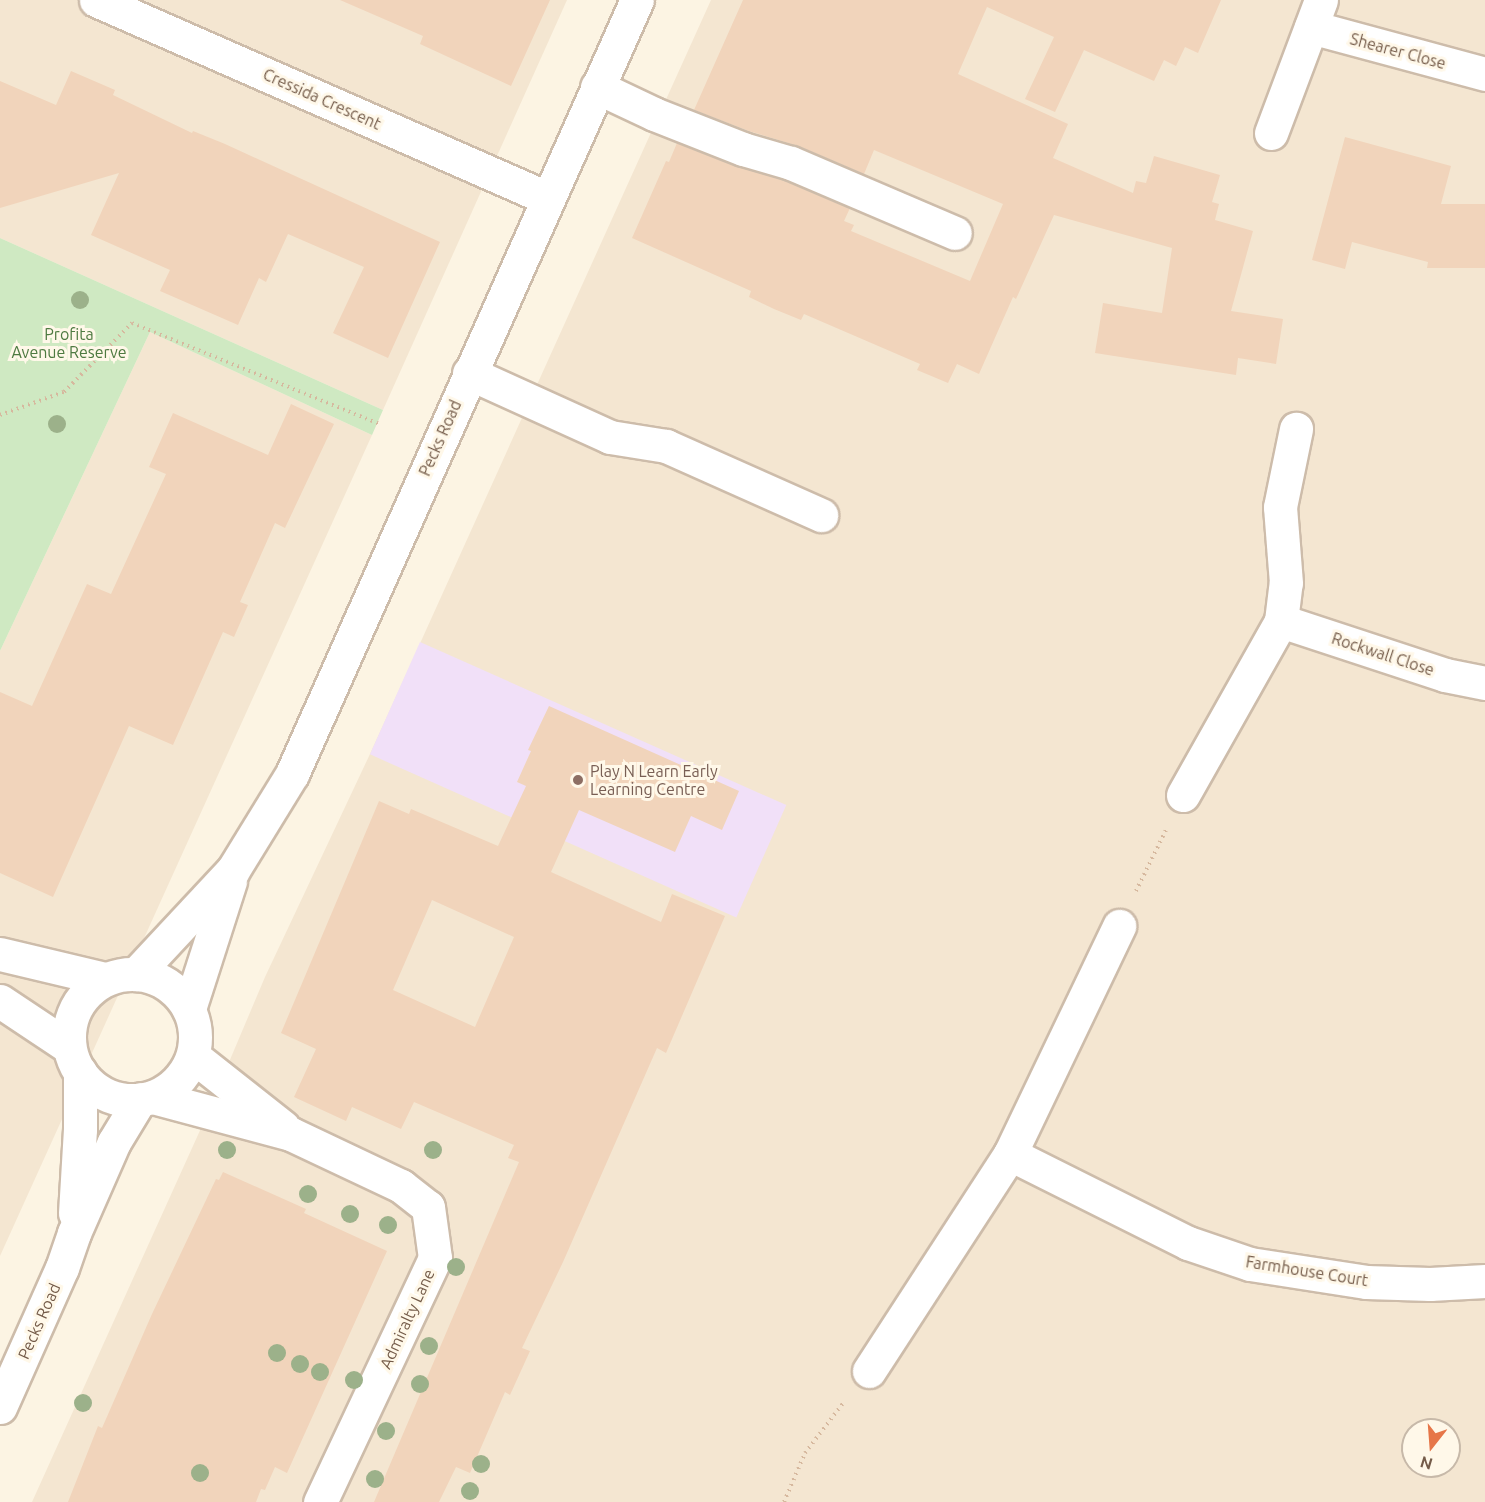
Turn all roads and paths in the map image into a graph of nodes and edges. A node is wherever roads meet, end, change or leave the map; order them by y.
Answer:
1 (96, 0) edge
2 (637, 0) edge
3 (1316, 14) edge
4 (1485, 74) edge
5 (597, 87) junction
6 (1271, 133) dead end
7 (548, 198) junction
8 (955, 233) dead end
9 (469, 373) junction
10 (0, 415) edge
11 (380, 424) dead end
12 (1296, 429) dead end
13 (821, 515) dead end
14 (1281, 621) junction
15 (1485, 683) edge
16 (1183, 795) joint
17 (233, 870) junction
18 (1119, 926) joint
19 (0, 954) edge
20 (121, 976) junction
21 (0, 1001) edge
22 (189, 1009) junction
23 (193, 1056) junction
24 (74, 1060) junction
25 (146, 1098) junction
26 (291, 1134) junction
27 (1010, 1154) junction
28 (74, 1233) junction
29 (1485, 1281) edge
30 (869, 1371) joint
31 (0, 1407) edge
32 (320, 1502) edge
33 (784, 1502) edge

1 - 7 street, Cressida Crescent
2 - 5 street, Pecks Road
3 - 4 street, Shearer Close
3 - 6 street, Shearer Close
5 - 7 street, Pecks Road
5 - 8 street
7 - 9 street, Pecks Road
9 - 13 street
9 - 17 street, Pecks Road
10 - 11 path
12 - 14 street
14 - 15 street, Rockwall Close
14 - 16 street
16 - 18 path
17 - 20 street, Pecks Road
17 - 22 street, Pecks Road
18 - 27 street
19 - 20 street
20 - 22 street
20 - 24 street
21 - 24 street
22 - 23 street
23 - 25 street
23 - 26 street, Admiralty Lane
24 - 25 street
24 - 28 street, Pecks Road
25 - 26 street, Admiralty Lane
25 - 28 street, Pecks Road
26 - 32 street, Admiralty Lane
27 - 29 street, Farmhouse Court
27 - 30 street
28 - 31 street, Pecks Road
30 - 33 path

